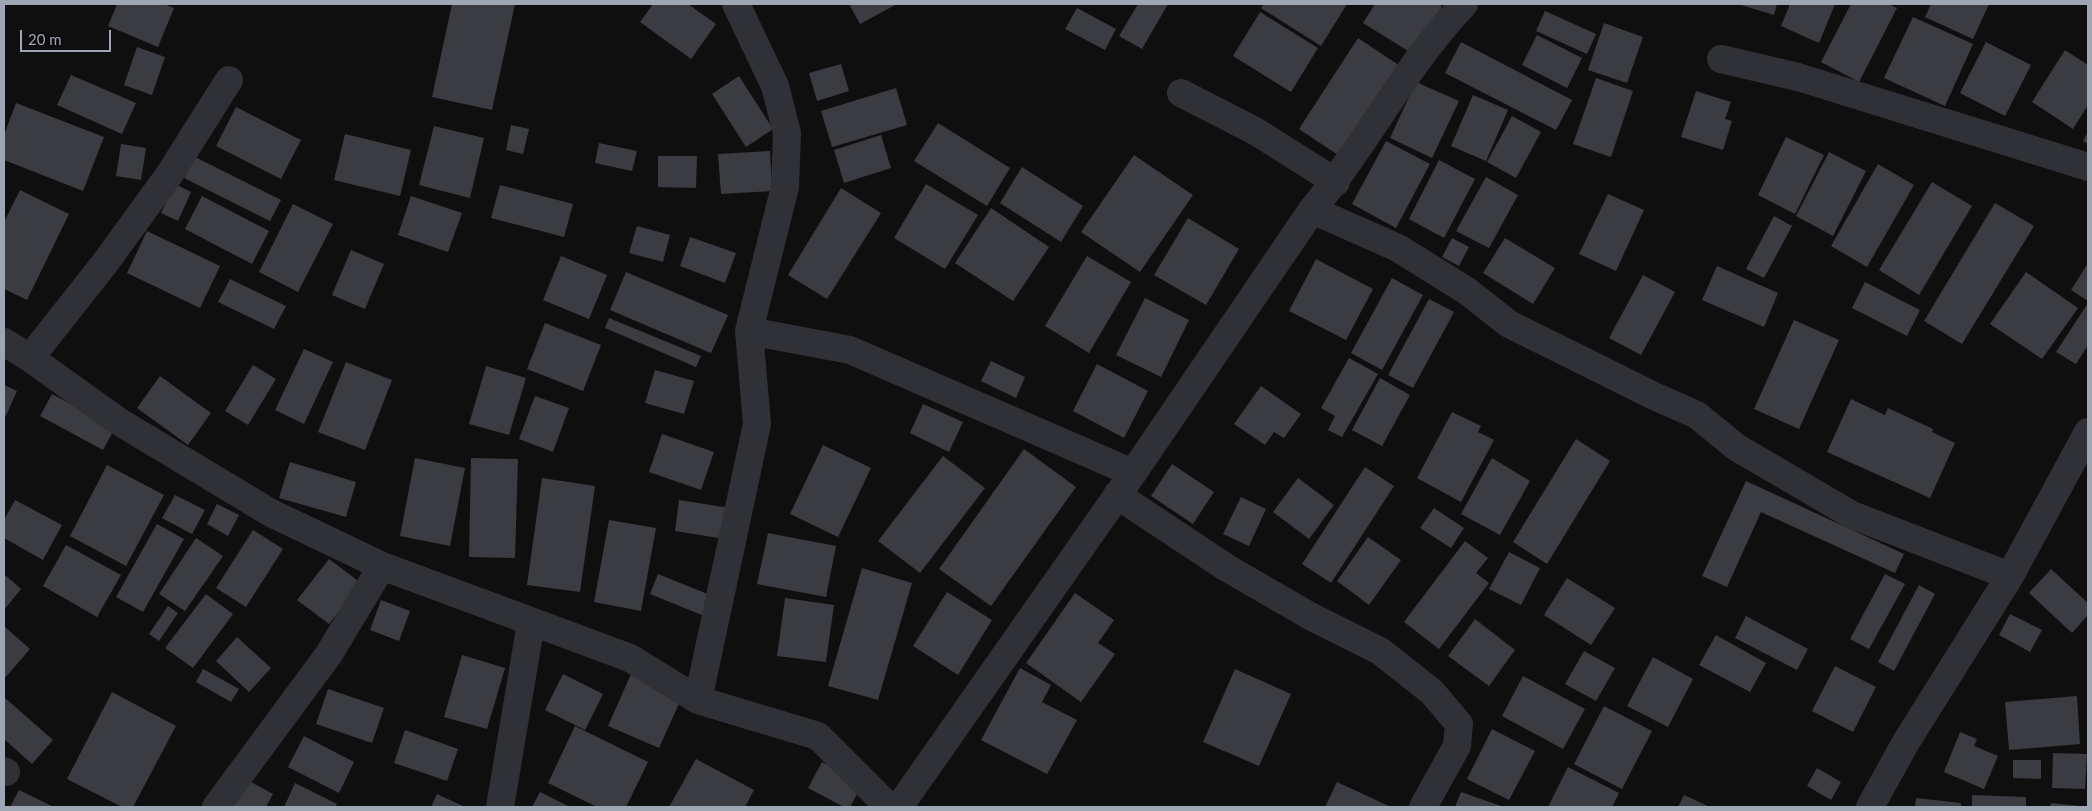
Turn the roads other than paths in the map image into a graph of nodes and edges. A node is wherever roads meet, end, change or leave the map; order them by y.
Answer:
1 (736, 4) edge
2 (1464, 4) edge
3 (1721, 59) dead end
4 (229, 80) dead end
5 (1181, 93) dead end
6 (2088, 167) edge
7 (1336, 182) junction
8 (1312, 210) junction
9 (749, 331) junction
10 (4, 342) edge
11 (30, 358) junction
12 (2088, 432) edge
13 (1133, 473) junction
14 (1117, 495) junction
15 (382, 566) junction
16 (2010, 576) junction
17 (531, 623) junction
18 (698, 700) junction
19 (216, 807) edge
20 (500, 807) edge
21 (889, 807) edge
22 (899, 807) edge
23 (1423, 807) edge
24 (1870, 807) edge

1 - 9 street
2 - 7 street
3 - 6 street
4 - 11 street
5 - 7 street
7 - 8 street
8 - 13 street
8 - 16 street
9 - 13 street
9 - 18 street
10 - 11 street
11 - 15 street
12 - 16 street
13 - 14 street
14 - 22 street
14 - 23 street
15 - 17 street
15 - 19 street
16 - 24 street
17 - 18 street
17 - 20 street
18 - 21 street

